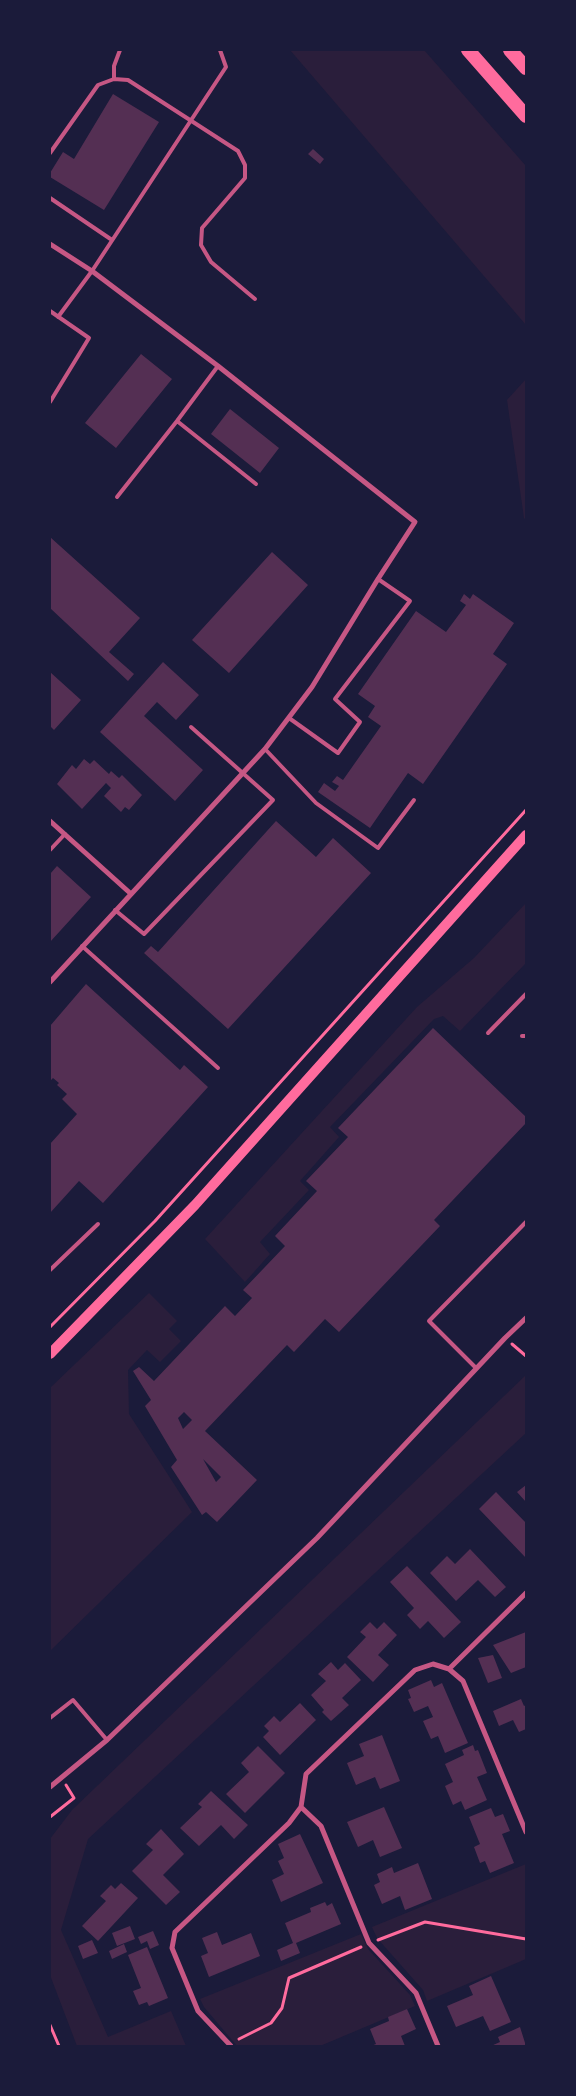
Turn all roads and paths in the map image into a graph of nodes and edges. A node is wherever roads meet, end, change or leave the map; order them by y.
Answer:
1 (120, 50) edge
2 (220, 50) edge
3 (468, 50) edge
4 (510, 50) edge
5 (526, 68) edge
6 (114, 79) junction
7 (526, 116) edge
8 (190, 121) junction
9 (50, 153) edge
10 (50, 198) edge
11 (112, 240) junction
12 (50, 244) edge
13 (92, 271) junction
14 (255, 299) dead end
15 (50, 311) edge
16 (58, 317) junction
17 (218, 366) junction
18 (50, 402) edge
19 (177, 421) junction
20 (256, 484) dead end
21 (117, 497) dead end
22 (378, 579) junction
23 (289, 718) junction
24 (191, 727) dead end
25 (265, 749) junction
26 (244, 772) junction
27 (414, 800) dead end
28 (526, 810) edge
29 (50, 820) edge
30 (65, 834) junction
31 (526, 835) edge
32 (50, 850) edge
33 (130, 893) junction
34 (115, 910) junction
35 (82, 946) junction
36 (50, 982) edge
37 (526, 994) edge
38 (488, 1034) dead end
39 (218, 1068) dead end
40 (526, 1222) edge
41 (98, 1224) dead end
42 (50, 1270) edge
43 (526, 1318) edge
44 (50, 1327) edge
45 (505, 1338) junction
46 (50, 1354) edge
47 (526, 1356) edge
48 (476, 1368) junction
49 (526, 1593) edge
50 (449, 1669) junction
51 (50, 1718) edge
52 (107, 1740) junction
53 (62, 1778) junction
54 (50, 1787) edge
55 (301, 1807) junction
56 (50, 1817) edge
57 (526, 1832) edge
58 (526, 1939) edge
59 (369, 1943) junction
60 (50, 2025) edge
61 (230, 2045) edge
62 (59, 2046) edge
63 (438, 2046) edge

1 - 6 lane
2 - 8 lane
3 - 7 highway
4 - 5 highway
6 - 8 lane
6 - 9 lane
8 - 11 lane
8 - 14 lane
10 - 11 lane
11 - 13 lane
12 - 13 street
13 - 16 lane
13 - 17 street
15 - 16 lane
16 - 18 lane
17 - 19 lane
17 - 22 street
19 - 20 lane
19 - 21 lane
22 - 23 street
22 - 23 lane
23 - 25 street
24 - 26 lane
25 - 26 street
25 - 27 lane
26 - 33 street
26 - 34 lane
28 - 44 path
29 - 30 street
30 - 32 lane
30 - 33 street
31 - 46 main road
33 - 34 street
34 - 35 street
35 - 36 street
35 - 39 lane
37 - 38 lane
40 - 48 lane
41 - 42 lane
43 - 45 street
45 - 47 path
45 - 48 street
48 - 52 street
49 - 50 street
50 - 55 street
50 - 57 street
51 - 52 lane
52 - 53 street
53 - 54 street
53 - 56 path
55 - 59 street
55 - 61 street
58 - 59 path
59 - 61 path
59 - 63 street
60 - 62 path

